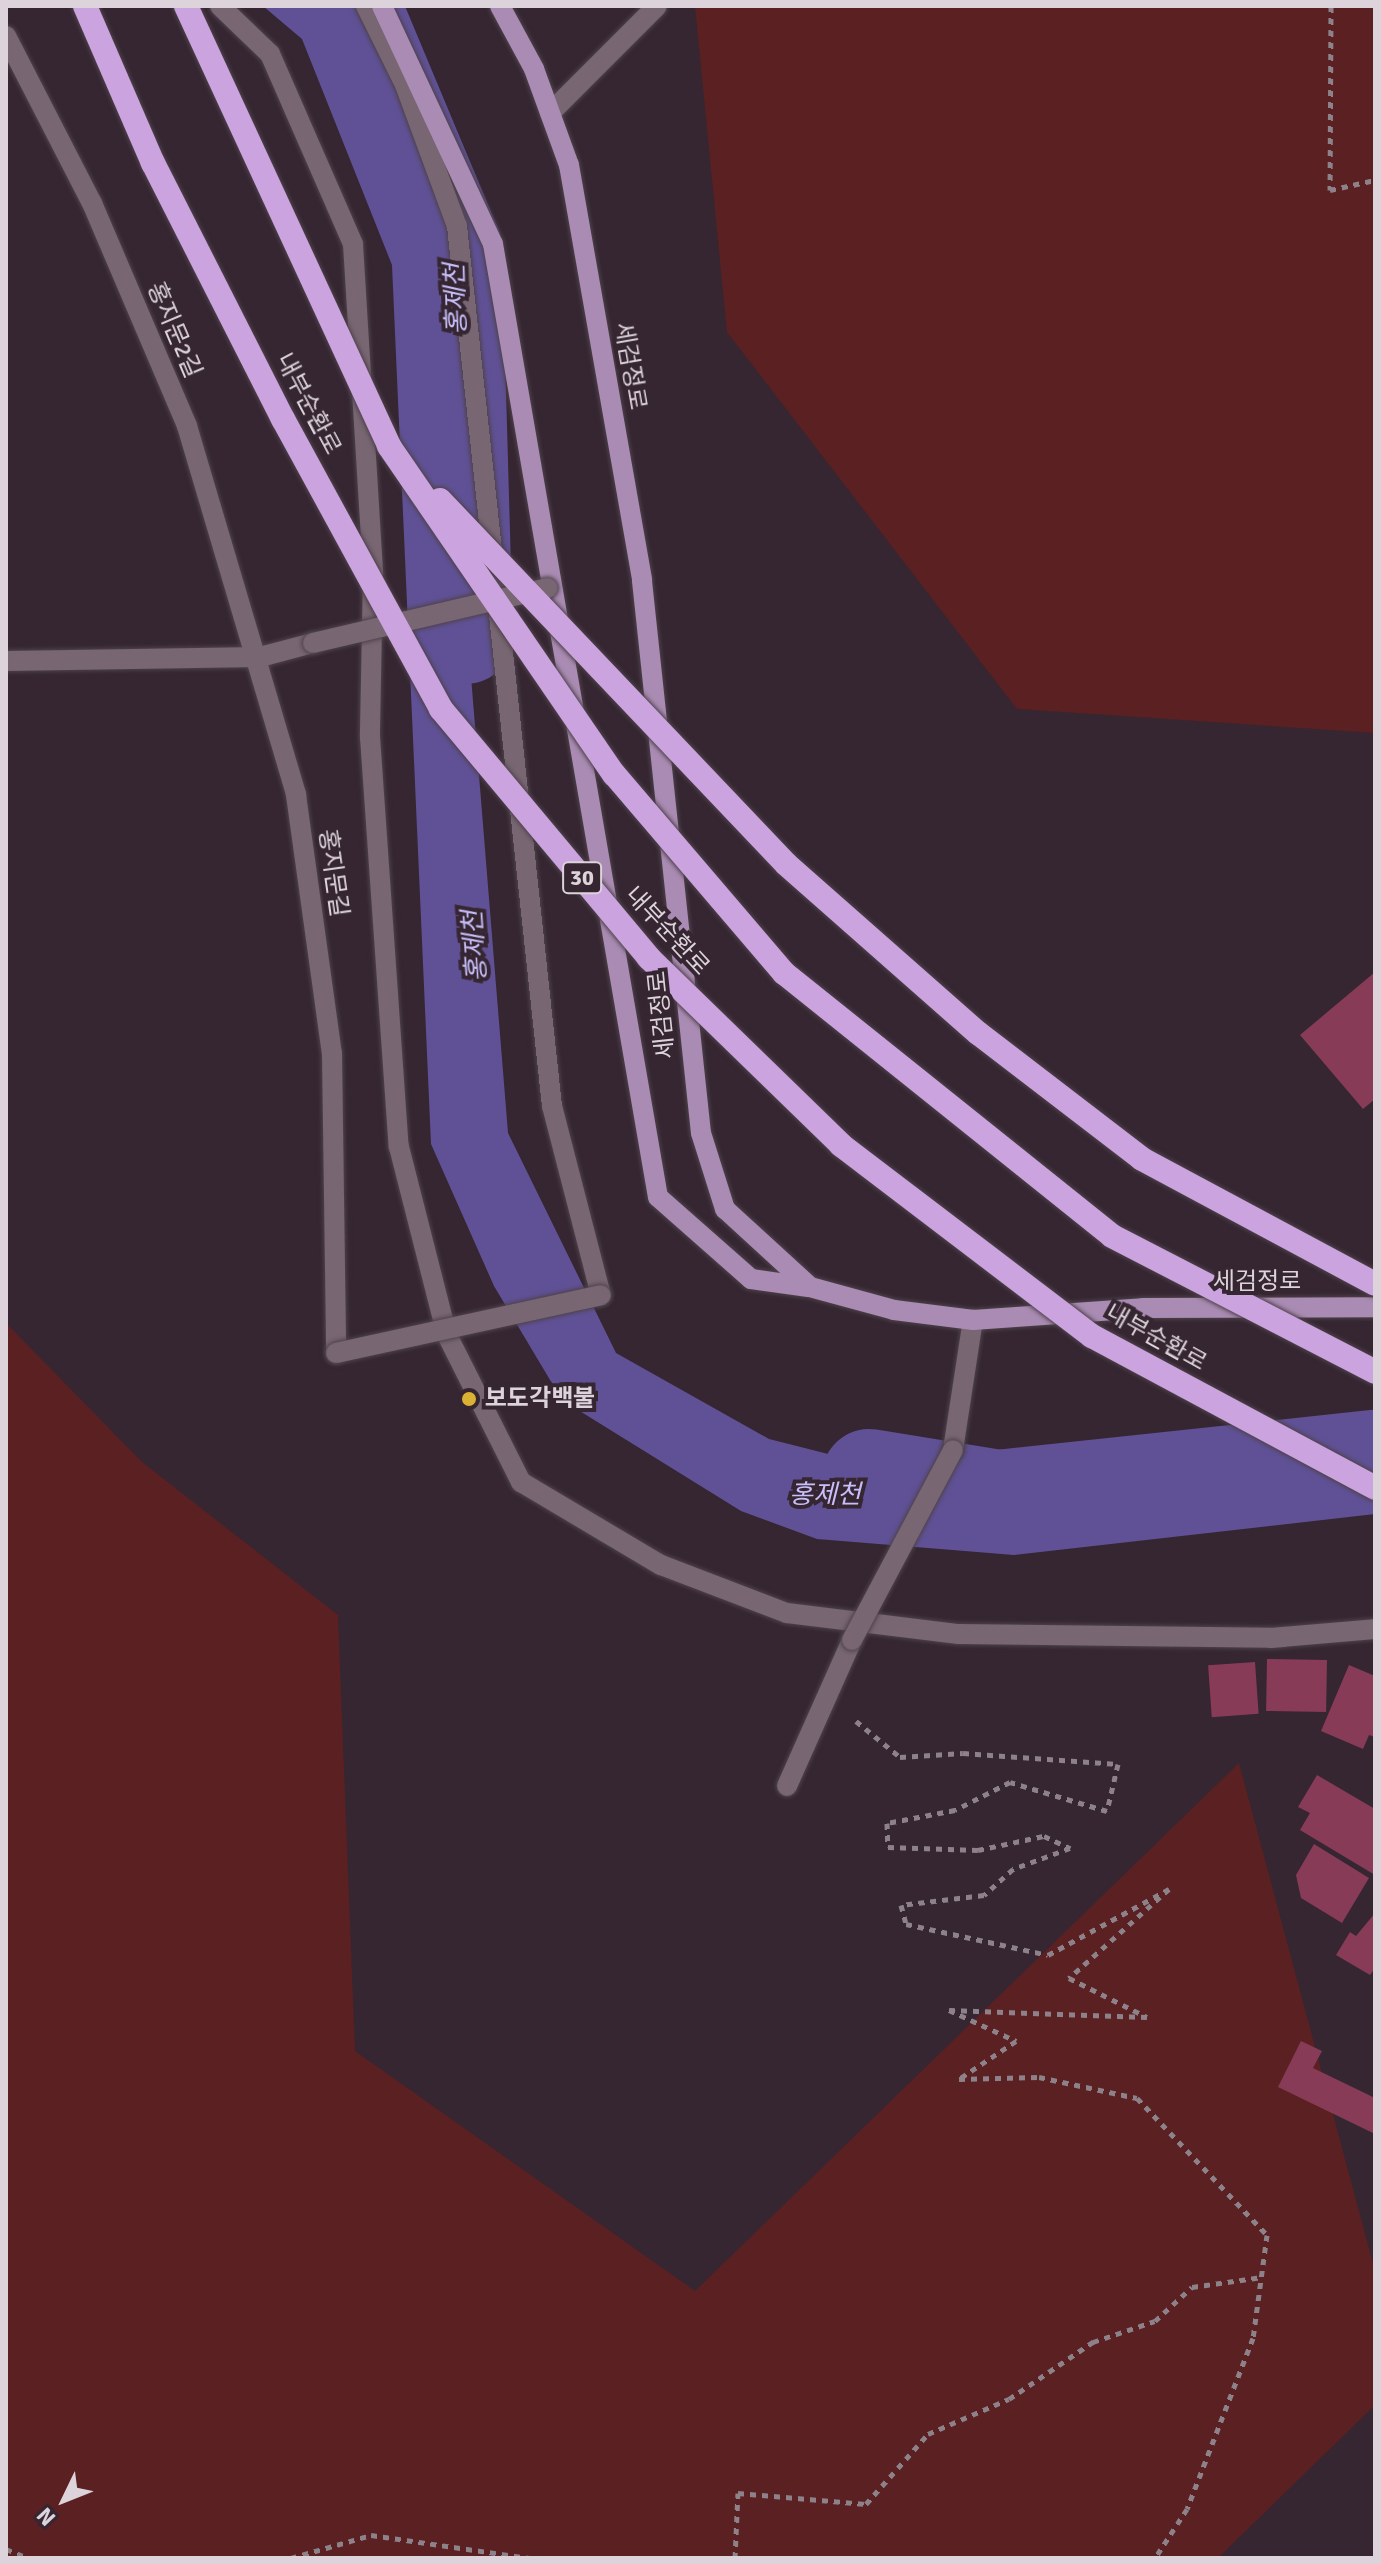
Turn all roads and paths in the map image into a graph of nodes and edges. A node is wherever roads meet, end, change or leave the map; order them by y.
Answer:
1 (85, 6) edge
2 (186, 6) edge
3 (220, 6) edge
4 (366, 6) edge
5 (382, 6) edge
6 (500, 6) edge
7 (657, 6) edge
8 (1331, 6) edge
9 (6, 36) edge
10 (550, 113) junction
11 (1375, 180) edge
12 (389, 446) junction
13 (551, 587) junction
14 (260, 657) junction
15 (6, 661) edge
16 (1375, 1284) edge
17 (810, 1287) junction
18 (1375, 1307) edge
19 (973, 1320) junction
20 (1375, 1372) edge
21 (1375, 1488) edge
22 (1375, 1629) edge
23 (853, 1719) dead end
24 (787, 1786) dead end
25 (1262, 2277) junction
26 (6, 2549) edge
27 (28, 2558) edge
28 (291, 2558) edge
29 (529, 2558) edge
30 (735, 2558) edge
31 (1155, 2558) edge

1 - 21 highway, 내부순환로 / 30, bridge
2 - 12 highway, bridge
3 - 22 street
4 - 14 street, 홍지문길, bridge
5 - 13 main road
6 - 10 main road, 세검정로
7 - 10 street
8 - 11 path
9 - 14 street, 홍지문2길
10 - 17 main road, 세검정로
12 - 16 highway, bridge
12 - 20 highway, bridge
13 - 14 street, bridge
13 - 17 main road
14 - 15 street
17 - 19 main road, 세검정로
18 - 19 main road, 세검정로
19 - 24 street, bridge
23 - 25 path
25 - 30 path
25 - 31 path
26 - 27 path
28 - 29 path

